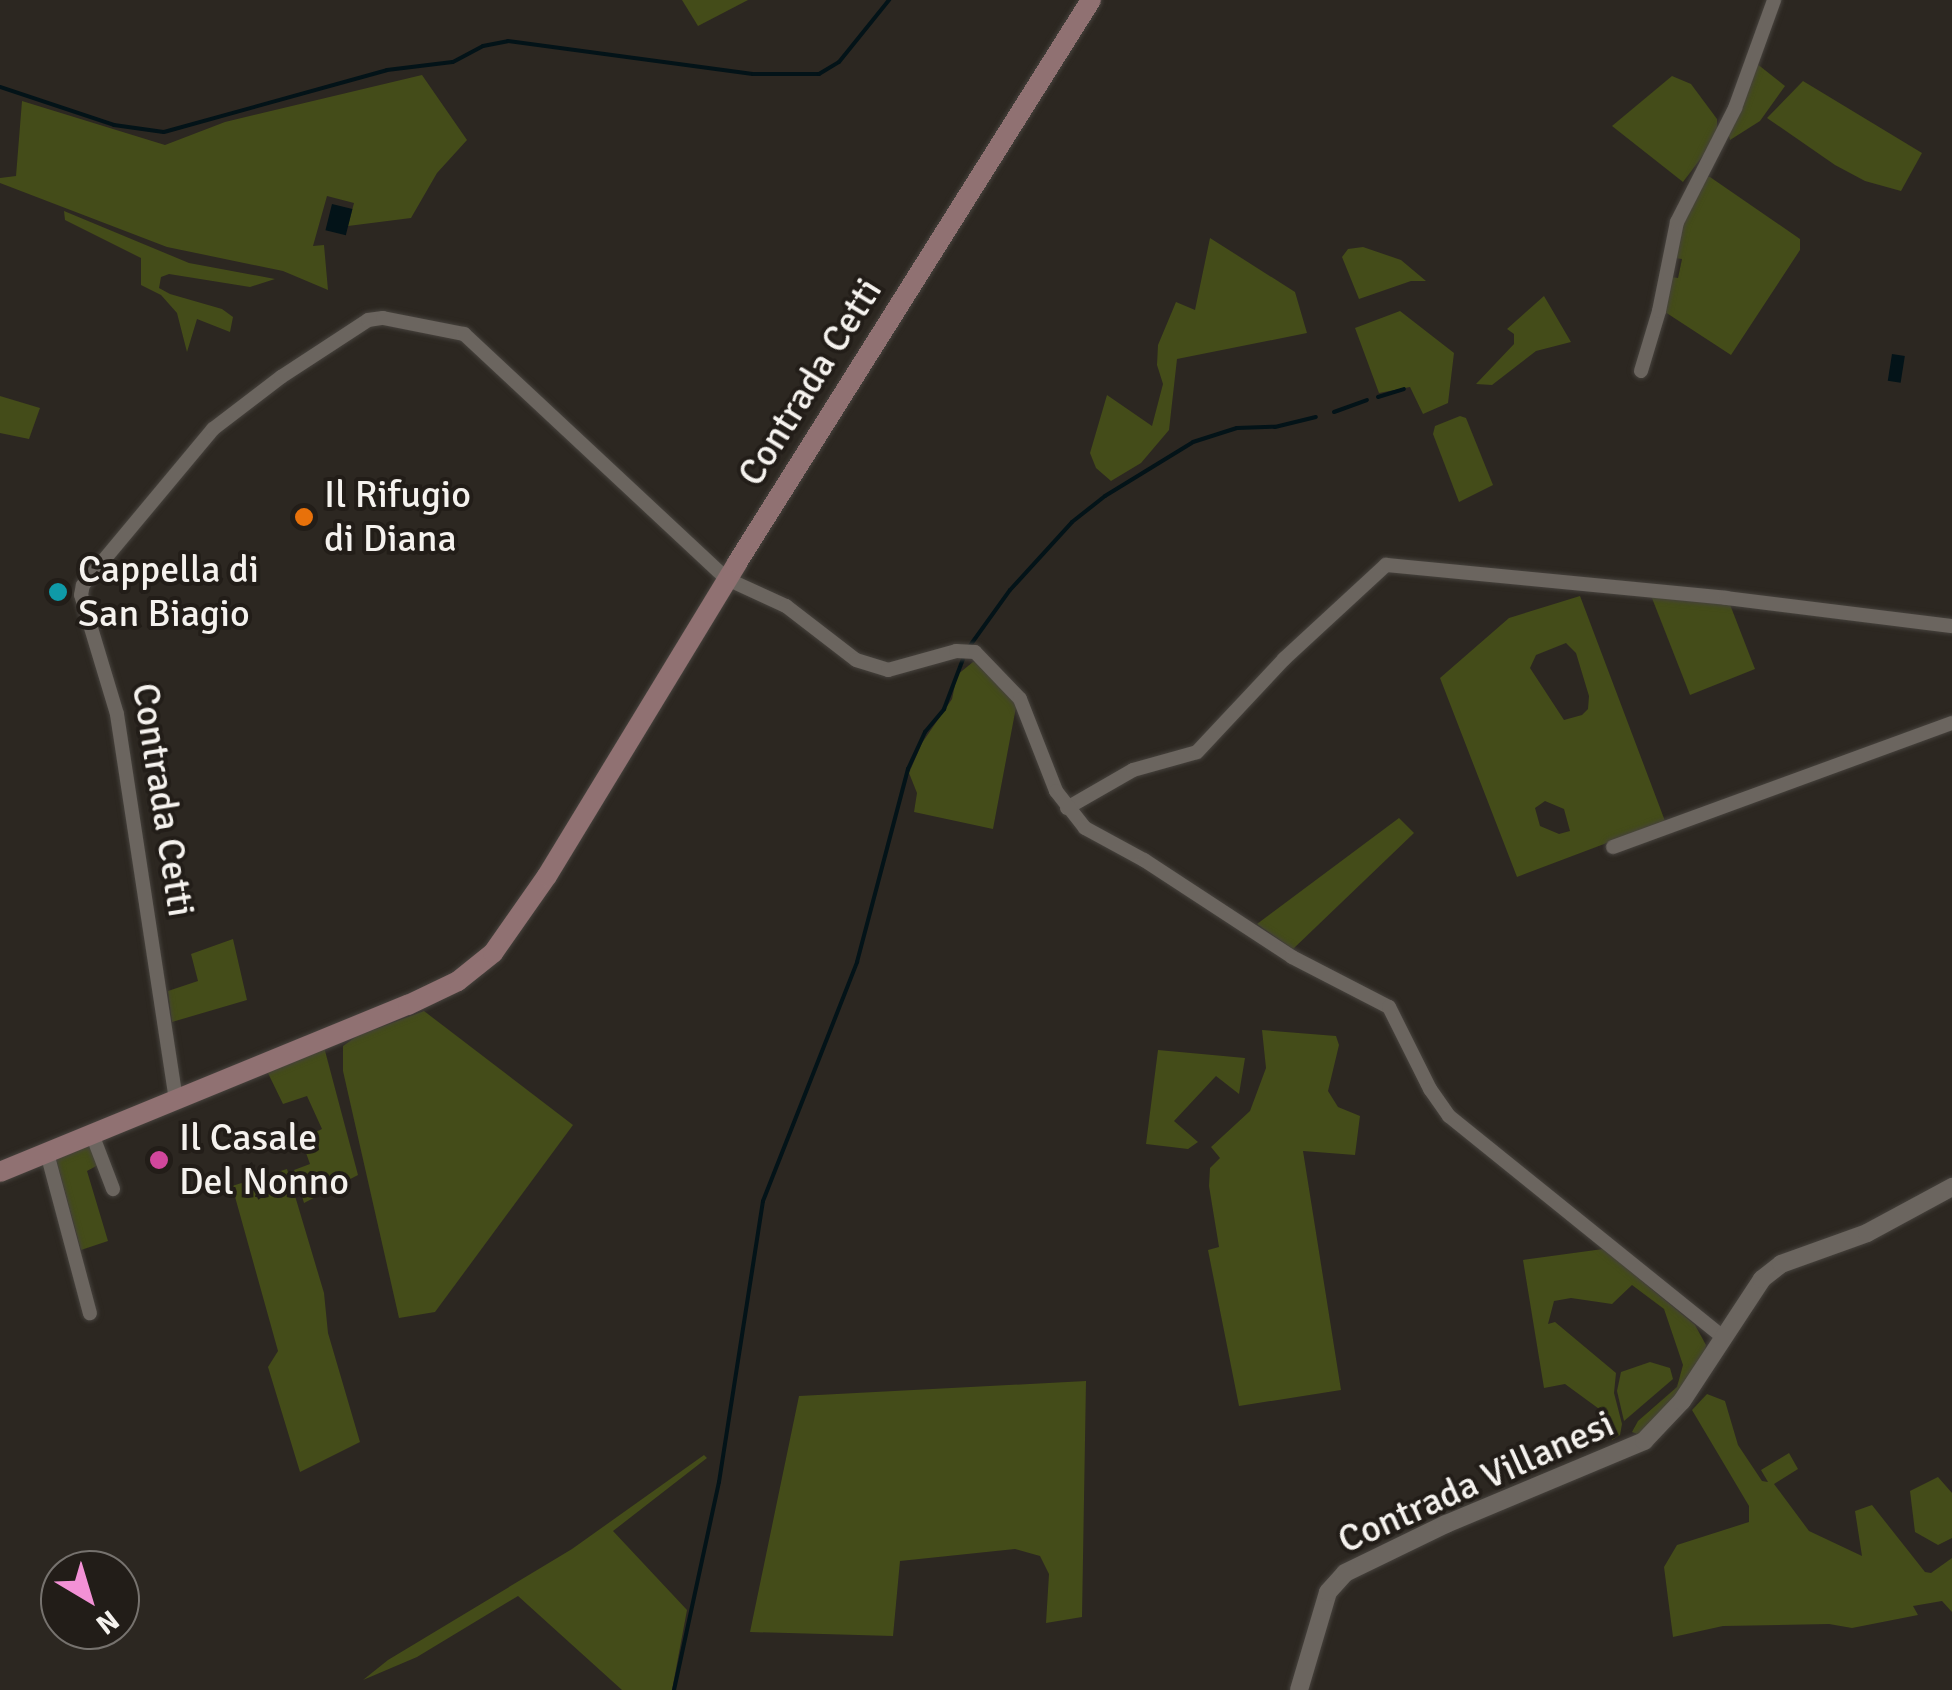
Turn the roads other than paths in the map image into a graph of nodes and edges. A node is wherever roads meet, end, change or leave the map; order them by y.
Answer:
1 (1091, 0) edge
2 (1774, 0) edge
3 (1641, 371) dead end
4 (728, 579) junction
5 (1952, 626) edge
6 (1952, 722) edge
7 (1067, 808) junction
8 (1612, 846) dead end
9 (176, 1100) junction
10 (92, 1134) junction
11 (47, 1153) junction
12 (0, 1172) edge
13 (1952, 1187) edge
14 (113, 1189) dead end
15 (90, 1313) dead end
16 (1722, 1336) junction
17 (1299, 1690) edge

1 - 4 main road, Contrada Cetti
2 - 3 street
4 - 7 street
4 - 9 main road, Contrada Cetti
4 - 9 street, Contrada Cetti
5 - 7 street
6 - 8 street
7 - 16 street
9 - 10 main road, Contrada Cetti
10 - 11 main road, Contrada Cetti
10 - 14 street
11 - 12 main road, Contrada Cetti
11 - 15 street
13 - 16 street, Contrada Villanesi
16 - 17 street, Contrada Villanesi

